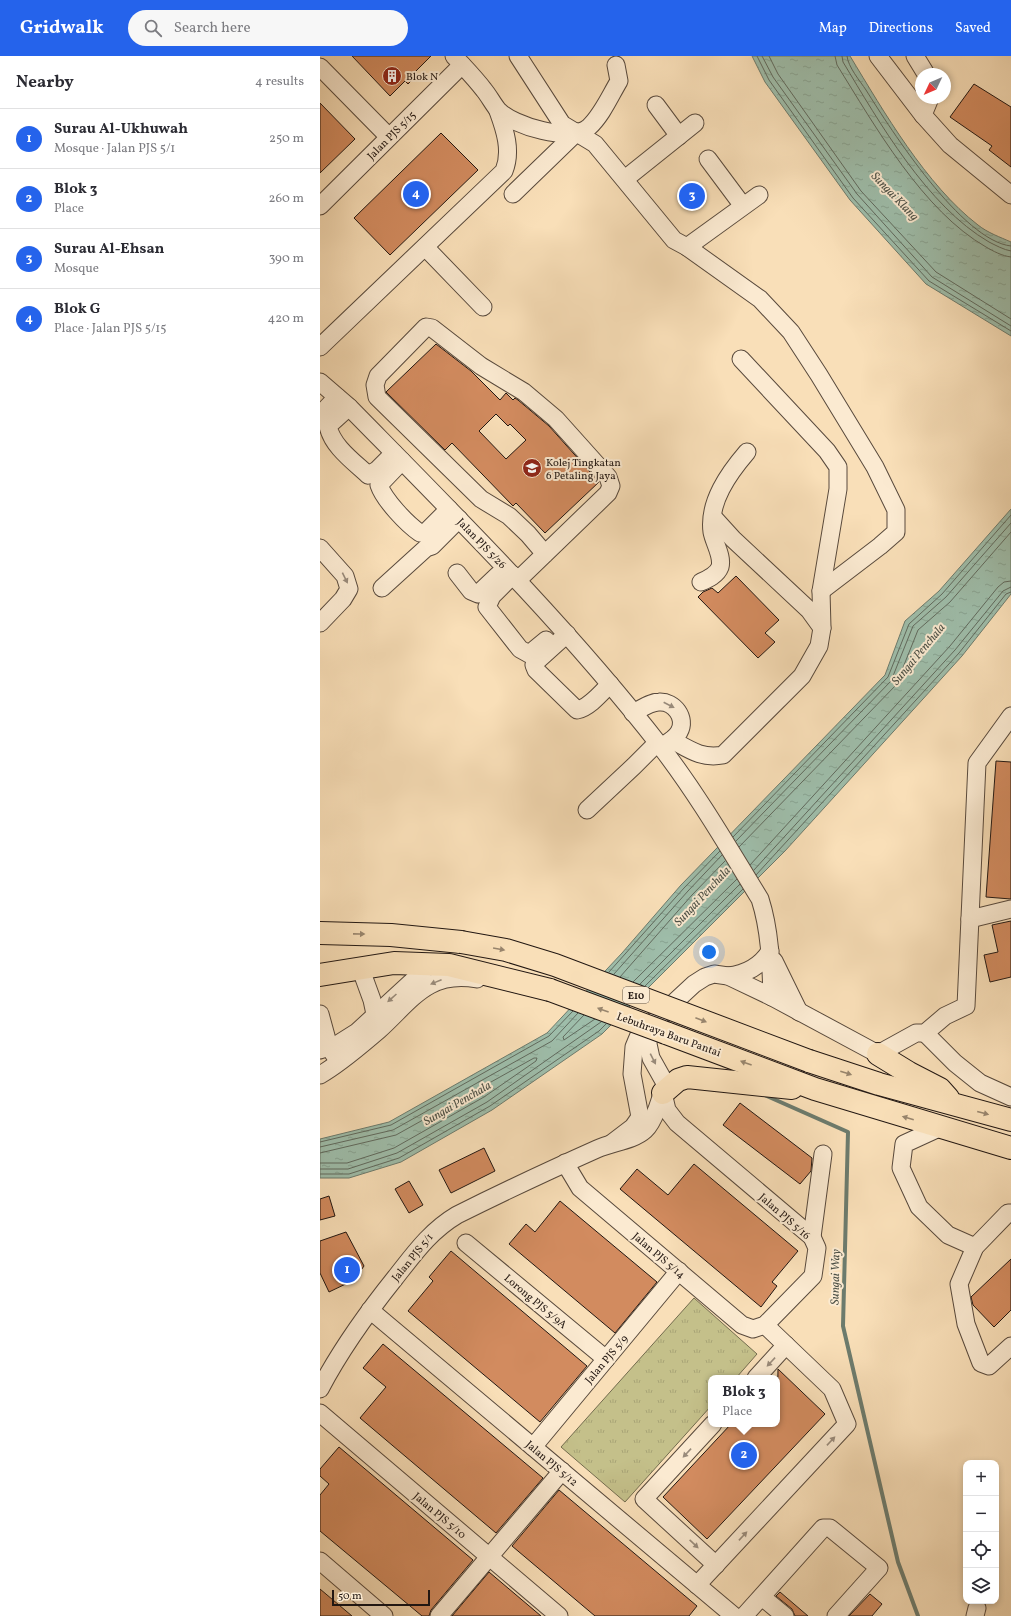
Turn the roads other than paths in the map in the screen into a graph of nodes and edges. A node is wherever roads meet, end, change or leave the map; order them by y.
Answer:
1 (518, 56) edge
2 (878, 56) edge
3 (915, 56) edge
4 (458, 60) edge
5 (616, 65) dead end
6 (320, 67) edge
7 (922, 68) edge
8 (928, 104) edge
9 (656, 105) dead end
10 (498, 111) junction
11 (923, 115) junction
12 (695, 123) dead end
13 (577, 132) junction
14 (679, 136) junction
15 (389, 137) junction
16 (708, 159) dead end
17 (625, 179) junction
18 (513, 194) dead end
19 (759, 195) dead end
20 (1011, 195) edge
21 (320, 206) edge
22 (744, 206) junction
23 (425, 247) junction
24 (687, 247) junction
25 (484, 306) dead end
26 (320, 347) edge
27 (741, 359) dead end
28 (320, 382) edge
29 (343, 402) junction
30 (320, 415) edge
31 (746, 452) dead end
32 (398, 457) junction
33 (454, 514) junction
34 (713, 517) junction
35 (320, 548) edge
36 (546, 554) junction
37 (457, 573) dead end
38 (512, 574) junction
39 (701, 582) dead end
40 (382, 588) dead end
41 (821, 591) junction
42 (320, 622) edge
43 (822, 628) junction
44 (564, 630) junction
45 (610, 684) junction
46 (633, 713) junction
47 (1011, 716) edge
48 (663, 743) junction
49 (587, 810) dead end
50 (1011, 909) edge
51 (970, 919) junction
52 (320, 933) edge
53 (770, 952) junction
54 (431, 964) junction
55 (360, 967) junction
56 (320, 975) edge
57 (728, 976) junction
58 (546, 989) junction
59 (772, 997) junction
60 (798, 1012) junction
61 (320, 1014) edge
62 (375, 1014) junction
63 (650, 1024) junction
64 (925, 1033) junction
65 (324, 1049) edge
66 (878, 1054) junction
67 (340, 1062) junction
68 (320, 1075) edge
69 (775, 1081) junction
70 (633, 1083) junction
71 (663, 1093) junction
72 (1011, 1096) edge
73 (956, 1106) junction
74 (1011, 1120) edge
75 (677, 1123) junction
76 (941, 1127) junction
77 (646, 1129) junction
78 (612, 1143) junction
79 (1011, 1148) edge
80 (823, 1154) dead end
81 (565, 1163) junction
82 (1011, 1213) edge
83 (812, 1237) junction
84 (466, 1243) dead end
85 (975, 1248) junction
86 (679, 1271) junction
87 (370, 1310) junction
88 (765, 1324) junction
89 (786, 1345) junction
90 (1011, 1346) edge
91 (606, 1359) junction
92 (759, 1375) edge
93 (320, 1389) edge
94 (320, 1413) edge
95 (710, 1427) edge
96 (533, 1447) junction
97 (562, 1471) junction
98 (489, 1557) junction
99 (320, 1561) edge
100 (716, 1565) junction
101 (698, 1585) junction
102 (762, 1597) junction
103 (384, 1616) edge
104 (438, 1616) edge
105 (559, 1616) edge
106 (734, 1616) edge
107 (744, 1616) edge
108 (785, 1616) edge
109 (836, 1616) edge

1 - 13 street
2 - 11 street
3 - 7 street
4 - 10 street
4 - 15 street, Jalan PJS 5/15
5 - 13 street
6 - 15 street
8 - 11 street
9 - 14 street
10 - 13 street
10 - 23 street
11 - 20 street
12 - 14 street
13 - 17 street
13 - 18 street
14 - 17 street
15 - 21 street, Jalan PJS 5/15
16 - 22 street
17 - 24 street
19 - 22 street
22 - 24 street
23 - 25 street
23 - 26 street
24 - 41 street
27 - 41 street
28 - 29 street, Jalan PJS 5/26
29 - 30 street
29 - 32 street, Jalan PJS 5/26
29 - 32 street
31 - 34 street
32 - 33 street, Jalan PJS 5/26
32 - 33 street
33 - 38 street, Jalan PJS 5/26
33 - 40 street
34 - 39 street
34 - 43 street
35 -> 42 street
36 - 36 street
36 - 38 street
37 - 38 street
38 - 44 street, Jalan PJS 5/26
38 - 44 street
41 - 43 street
43 - 48 street
44 - 45 street, Jalan PJS 5/26
44 - 45 street
45 - 46 street, Jalan PJS 5/26
46 - 48 street, Jalan PJS 5/26
46 -> 48 street
47 - 51 street
48 - 49 street
48 - 53 street, Jalan PJS 5/26
50 - 51 street
51 - 64 street
52 -> 73 highway, E10, bridge
53 - 57 street
53 - 59 street
53 - 60 street
54 - 55 highway, Lebuhraya Baru Pantai / E10
54 - 58 highway, Lebuhraya Baru Pantai / E10
54 -> 62 street
55 - 56 highway, Lebuhraya Baru Pantai / E10
55 - 62 street
57 - 59 street
57 - 63 street, Jalan PJS 5/1
58 -> 67 street
69 -> 58 highway, Lebuhraya Baru Pantai / E10, bridge
59 - 60 street
60 - 66 street
61 - 65 street
62 - 65 street
63 - 70 street, Jalan PJS 5/1
63 -> 71 street
64 - 66 street
64 - 72 street
65 - 67 street
66 - 73 highway
67 - 68 street
69 - 71 highway
76 -> 69 highway
70 - 71 street
70 - 78 street, Jalan PJS 5/1
71 - 75 street, Jalan PJS 5/16
71 - 77 street
73 -> 74 highway, E10
75 - 77 street
75 - 83 street, Jalan PJS 5/16
76 - 79 highway
76 - 85 street
77 - 78 street, Jalan PJS 5/1
78 - 81 street, Jalan PJS 5/1
80 - 83 street
81 - 86 street, Jalan PJS 5/14
81 - 87 street, Jalan PJS 5/1
82 - 85 street
83 - 88 street, Jalan PJS 5/16
84 - 91 street, Lorong PJS 5/9A
85 - 90 street
86 - 88 street, Jalan PJS 5/14
86 - 91 street, Jalan PJS 5/9
87 - 93 street, Jalan PJS 5/1
87 - 96 street, Jalan PJS 5/12
88 - 89 street
89 -> 92 street
100 -> 89 street
91 - 96 street, Jalan PJS 5/9
94 - 98 street, Jalan PJS 5/10
95 -> 100 street
96 - 97 street, Jalan PJS 5/12
97 - 98 street
97 - 101 street, Jalan PJS 5/12
98 - 104 street
98 - 105 street, Jalan PJS 5/10
99 - 103 street
100 - 101 street
101 - 106 street, Jalan PJS 5/12
102 - 107 street
102 - 108 street
102 - 109 street

